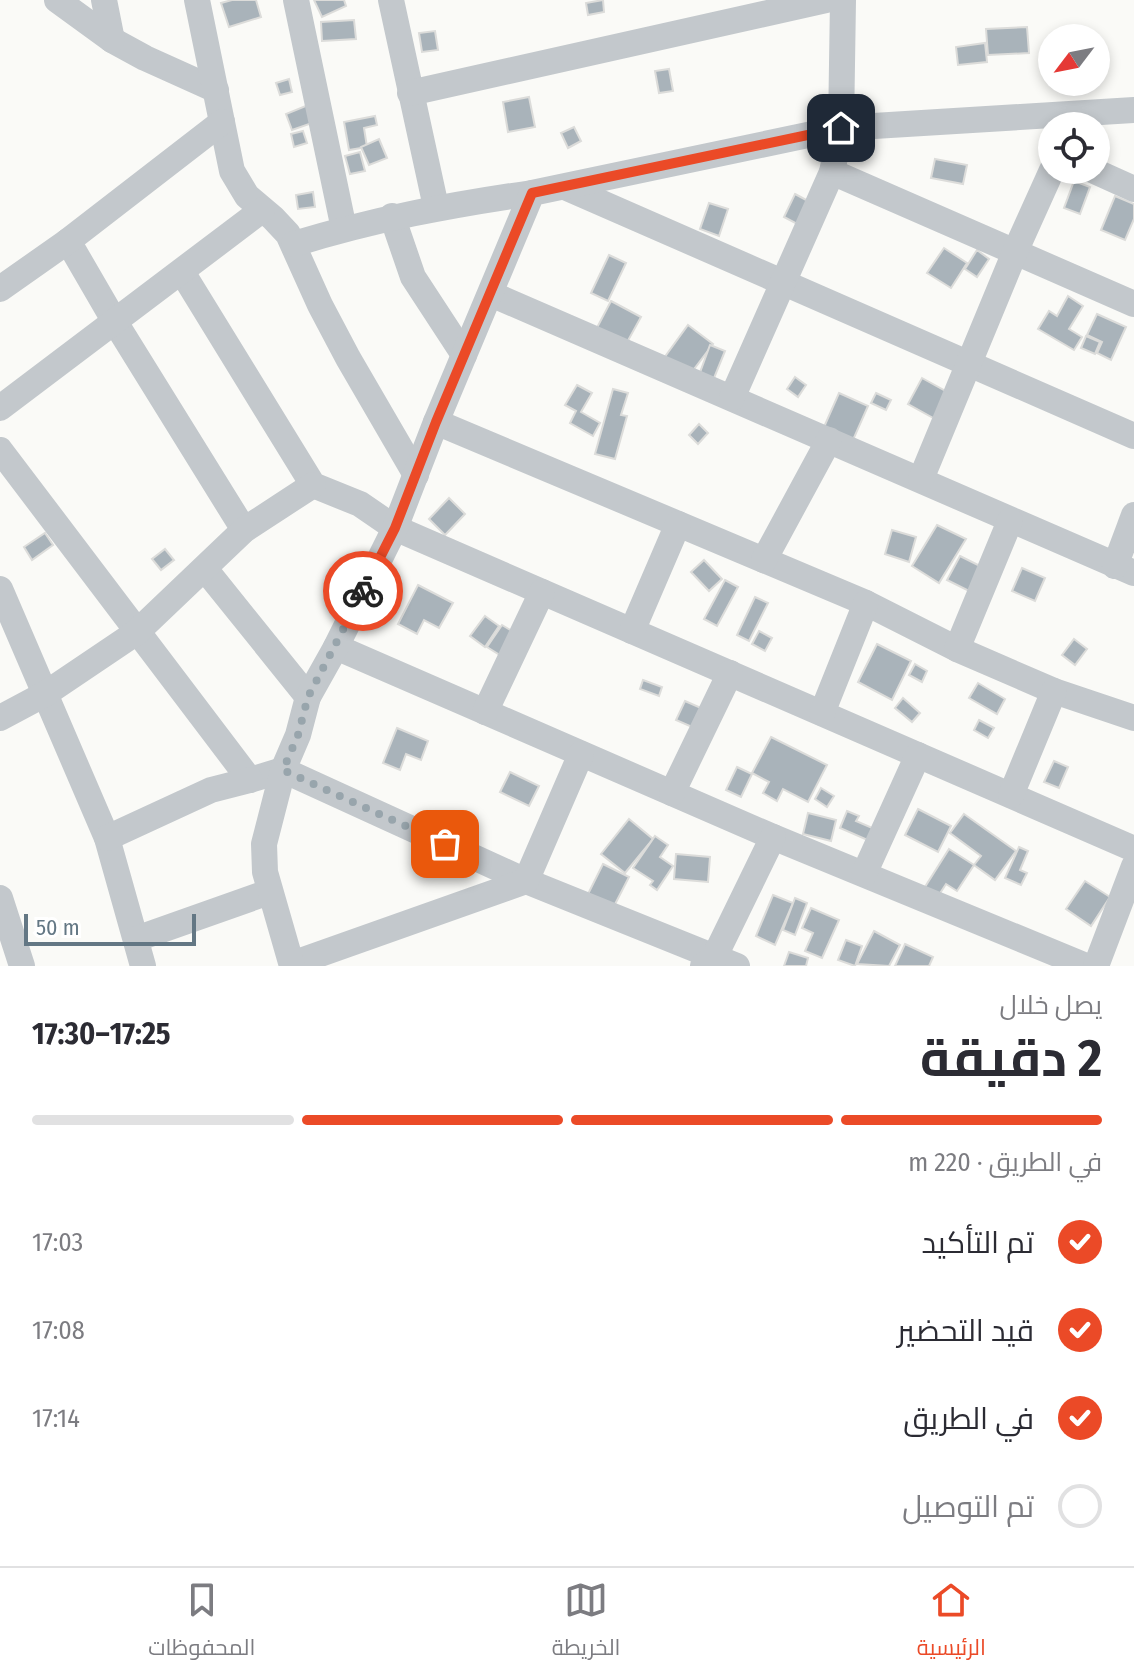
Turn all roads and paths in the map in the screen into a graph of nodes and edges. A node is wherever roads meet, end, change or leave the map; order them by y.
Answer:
1 (57, 0) edge
2 (104, 0) edge
3 (197, 0) edge
4 (296, 0) edge
5 (391, 0) edge
6 (826, 0) edge
7 (843, 0) edge
8 (112, 40) junction
9 (216, 90) junction
10 (410, 93) junction
11 (1134, 110) edge
12 (1110, 114) edge
13 (1038, 121) edge
14 (222, 122) junction
15 (841, 128) junction
16 (832, 172) junction
17 (1110, 178) edge
18 (1046, 184) edge
19 (565, 187) junction
20 (1134, 189) edge
21 (532, 193) junction
22 (436, 207) junction
23 (262, 210) junction
24 (392, 216) junction
25 (344, 229) junction
26 (68, 241) junction
27 (294, 244) junction
28 (1015, 252) junction
29 (182, 272) junction
30 (785, 283) junction
31 (0, 289) edge
32 (491, 294) junction
33 (1134, 304) edge
34 (115, 322) junction
35 (464, 355) junction
36 (969, 364) junction
37 (732, 398) junction
38 (0, 408) edge
39 (436, 422) junction
40 (1134, 436) edge
41 (829, 440) junction
42 (0, 450) edge
43 (416, 475) junction
44 (921, 479) junction
45 (313, 485) junction
46 (1134, 515) edge
47 (1010, 521) junction
48 (678, 524) junction
49 (395, 528) junction
50 (244, 530) junction
51 (764, 560) junction
52 (205, 569) junction
53 (1125, 570) edge
54 (0, 589) edge
55 (542, 592) junction
56 (866, 603) junction
57 (632, 631) junction
58 (137, 632) junction
59 (336, 647) junction
60 (957, 649) junction
61 (730, 673) junction
62 (1054, 691) junction
63 (45, 694) junction
64 (308, 697) junction
65 (485, 712) junction
66 (822, 713) junction
67 (0, 718) edge
68 (1134, 718) edge
69 (581, 754) junction
70 (918, 755) junction
71 (283, 770) junction
72 (250, 780) junction
73 (672, 793) junction
74 (1011, 795) junction
75 (773, 837) junction
76 (107, 838) junction
77 (1134, 849) edge
78 (1134, 866) edge
79 (864, 874) junction
80 (526, 881) junction
81 (269, 892) junction
82 (0, 898) edge
83 (136, 939) junction
84 (718, 963) edge
85 (292, 965) edge
86 (22, 966) edge
87 (143, 966) edge
88 (1086, 966) edge
89 (1096, 966) edge

1 - 8 street
2 - 8 street
3 - 9 street
4 - 25 street
5 - 10 street
6 - 10 street
7 - 15 street
8 - 9 street
9 - 14 street
10 - 22 street
11 - 12 street
13 - 15 street
14 - 23 street
14 - 26 street
15 - 16 street
15 - 19 street
16 - 28 street
16 - 30 street
17 - 20 street
18 - 28 street
19 - 21 street
19 - 30 street
21 - 22 street
21 - 32 street
22 - 24 street
23 - 27 street
23 - 29 street
24 - 25 street
24 - 35 street
25 - 27 street
26 - 31 street
26 - 34 street
27 - 43 street
28 - 33 street
28 - 36 street
29 - 34 street
29 - 45 street
30 - 36 street
30 - 37 street
32 - 35 street
32 - 37 street
34 - 38 street
34 - 50 street
35 - 39 street
36 - 40 street
36 - 44 street
37 - 41 street
39 - 43 street
39 - 48 street
41 - 44 street
41 - 51 street
42 - 58 street
43 - 49 street
44 - 47 street
45 - 49 street
45 - 50 street
46 - 53 street
47 - 53 street
47 - 60 street
48 - 51 street
48 - 57 street
49 - 55 street
49 - 59 street
50 - 52 street
51 - 56 street
52 - 58 street
52 - 64 street
54 - 63 street
55 - 57 street
55 - 65 street
56 - 60 street
56 - 66 street
57 - 61 street
58 - 63 street
58 - 72 street
59 - 64 street
59 - 65 street
60 - 62 street
61 - 66 street
61 - 73 street
62 - 68 street
62 - 74 street
63 - 67 street
63 - 76 street
64 - 71 street
65 - 69 street
66 - 70 street
69 - 73 street
69 - 80 street
70 - 74 street
70 - 79 street
71 - 72 street
71 - 80 street
71 - 81 street
72 - 76 street
73 - 75 street
74 - 77 street
75 - 79 street
75 - 84 street
76 - 83 street
78 - 89 street
79 - 88 street
80 - 84 street
80 - 85 street
81 - 83 street
81 - 85 street
82 - 86 street
83 - 87 street

